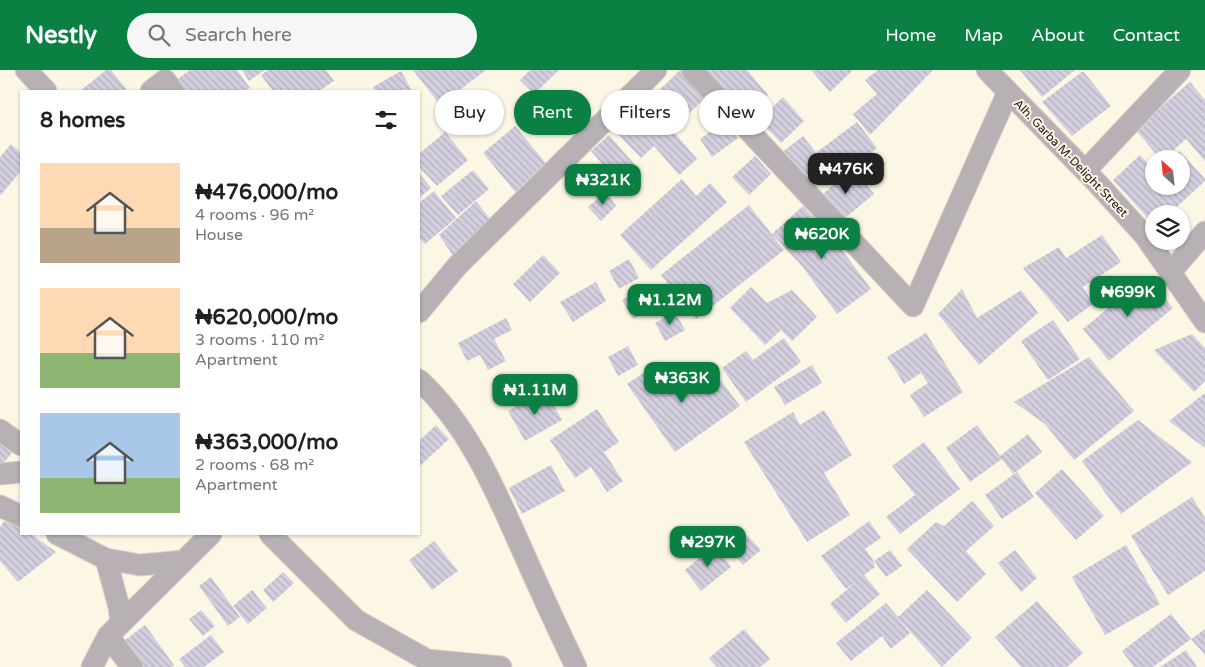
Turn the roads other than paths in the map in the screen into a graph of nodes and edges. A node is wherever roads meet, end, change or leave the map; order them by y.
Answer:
1 (26, 70) edge
2 (656, 70) edge
3 (692, 70) edge
4 (987, 70) edge
5 (1180, 70) edge
6 (45, 90) edge
7 (152, 90) edge
8 (172, 90) edge
9 (1008, 92) junction
10 (1085, 171) junction
11 (1205, 232) edge
12 (1170, 273) junction
13 (420, 311) edge
14 (1205, 322) edge
15 (420, 381) edge
16 (0, 430) edge
17 (20, 444) edge
18 (20, 472) edge
19 (0, 474) edge
20 (0, 506) edge
21 (20, 516) edge
22 (59, 535) edge
23 (210, 535) edge
24 (271, 535) edge
25 (106, 558) junction
26 (184, 561) junction
27 (114, 629) junction
28 (92, 667) edge
29 (132, 667) edge
30 (501, 667) edge
31 (576, 667) edge

1 - 6 street
2 - 13 street
3 - 9 street
4 - 9 street, Alh. Garba M-Delight Street
5 - 10 street
7 - 8 street
9 - 10 street, Alh. Garba M-Delight Street
10 - 12 street, Alh. Garba M-Delight Street
11 - 12 street
12 - 14 street, Alh. Garba M-Delight Street
15 - 31 street
16 - 17 street
18 - 19 street
20 - 21 street
22 - 25 street
23 - 26 street
24 - 30 street
25 - 26 street
25 - 27 street
26 - 27 street
27 - 28 street
27 - 29 street

